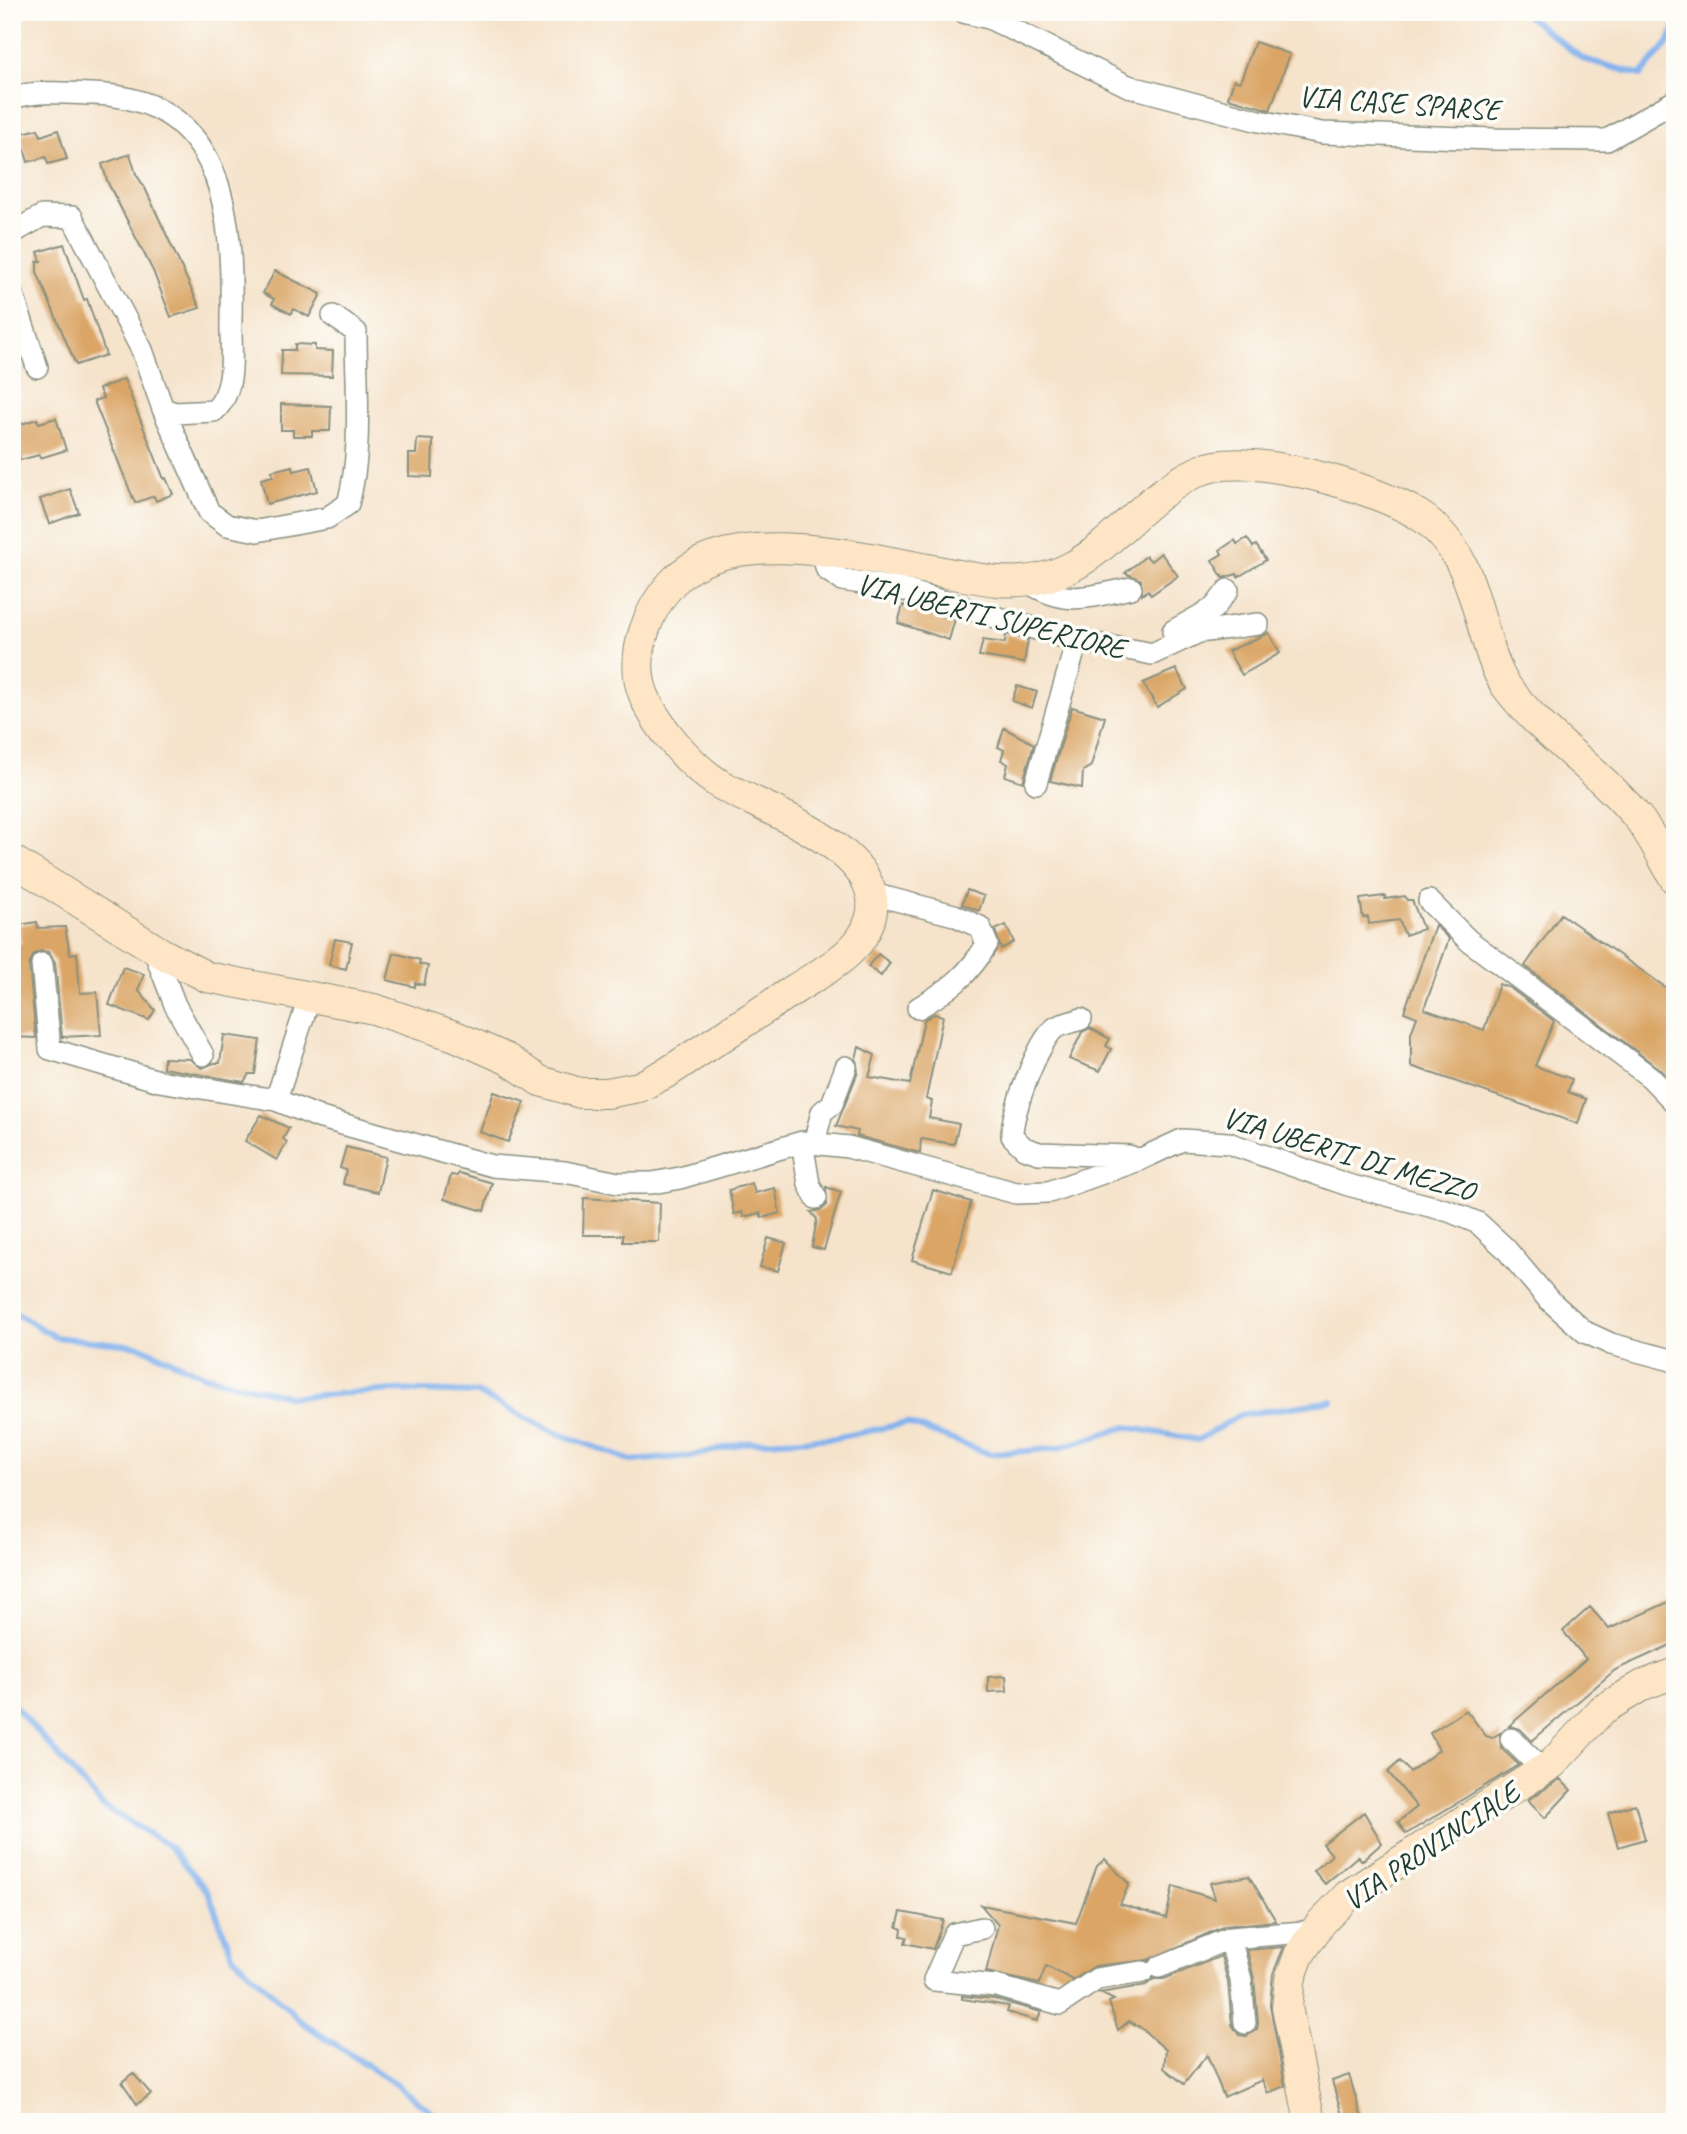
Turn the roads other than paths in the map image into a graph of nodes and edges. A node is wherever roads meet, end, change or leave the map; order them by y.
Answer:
1 (962, 12) edge
2 (12, 98) edge
3 (1675, 101) edge
4 (12, 233) edge
5 (12, 292) edge
6 (333, 316) dead end
7 (37, 367) dead end
8 (163, 408) junction
9 (821, 550) junction
10 (1028, 582) junction
11 (1131, 588) dead end
12 (1228, 590) dead end
13 (1258, 624) dead end
14 (1077, 641) junction
15 (1138, 651) junction
16 (1036, 783) dead end
17 (13, 861) edge
18 (1675, 879) edge
19 (869, 892) junction
20 (1429, 901) dead end
21 (153, 948) junction
22 (42, 964) dead end
23 (309, 999) junction
24 (918, 1008) dead end
25 (1081, 1019) dead end
26 (203, 1055) dead end
27 (846, 1067) dead end
28 (276, 1100) junction
29 (1675, 1103) edge
30 (808, 1143) junction
31 (1139, 1160) junction
32 (816, 1198) dead end
33 (1675, 1361) edge
34 (1675, 1673) edge
35 (1511, 1739) dead end
36 (1543, 1770) junction
37 (982, 1928) dead end
38 (1315, 1931) junction
39 (1230, 1938) junction
40 (1245, 2023) dead end
41 (1310, 2122) edge

1 - 3 street, VIA CASE SPARSE
2 - 8 street
4 - 8 street
5 - 7 street
6 - 8 street
9 - 10 main road, VIA UBERTI SUPERIORE
9 - 14 street, VIA UBERTI SUPERIORE
9 - 19 main road, VIA UBERTI SUPERIORE
10 - 11 street
10 - 18 main road, VIA UBERTI SUPERIORE
12 - 15 street
13 - 15 street, VIA UBERTI SUPERIORE
14 - 15 street, VIA UBERTI SUPERIORE
14 - 16 street
17 - 21 main road
19 - 23 main road
19 - 24 street
20 - 29 street
21 - 23 main road
21 - 26 street
22 - 28 street, VIA UBERTI DI MEZZO
23 - 28 street
25 - 31 street
27 - 30 street
28 - 30 street, VIA UBERTI DI MEZZO
30 - 31 street, VIA UBERTI DI MEZZO
30 - 32 street
31 - 33 street, VIA UBERTI DI MEZZO
34 - 36 main road, VIA PROVINCIALE
35 - 36 street
36 - 38 main road, VIA PROVINCIALE
37 - 39 street
38 - 39 street
38 - 41 main road, VIA PROVINCIALE
39 - 40 street

